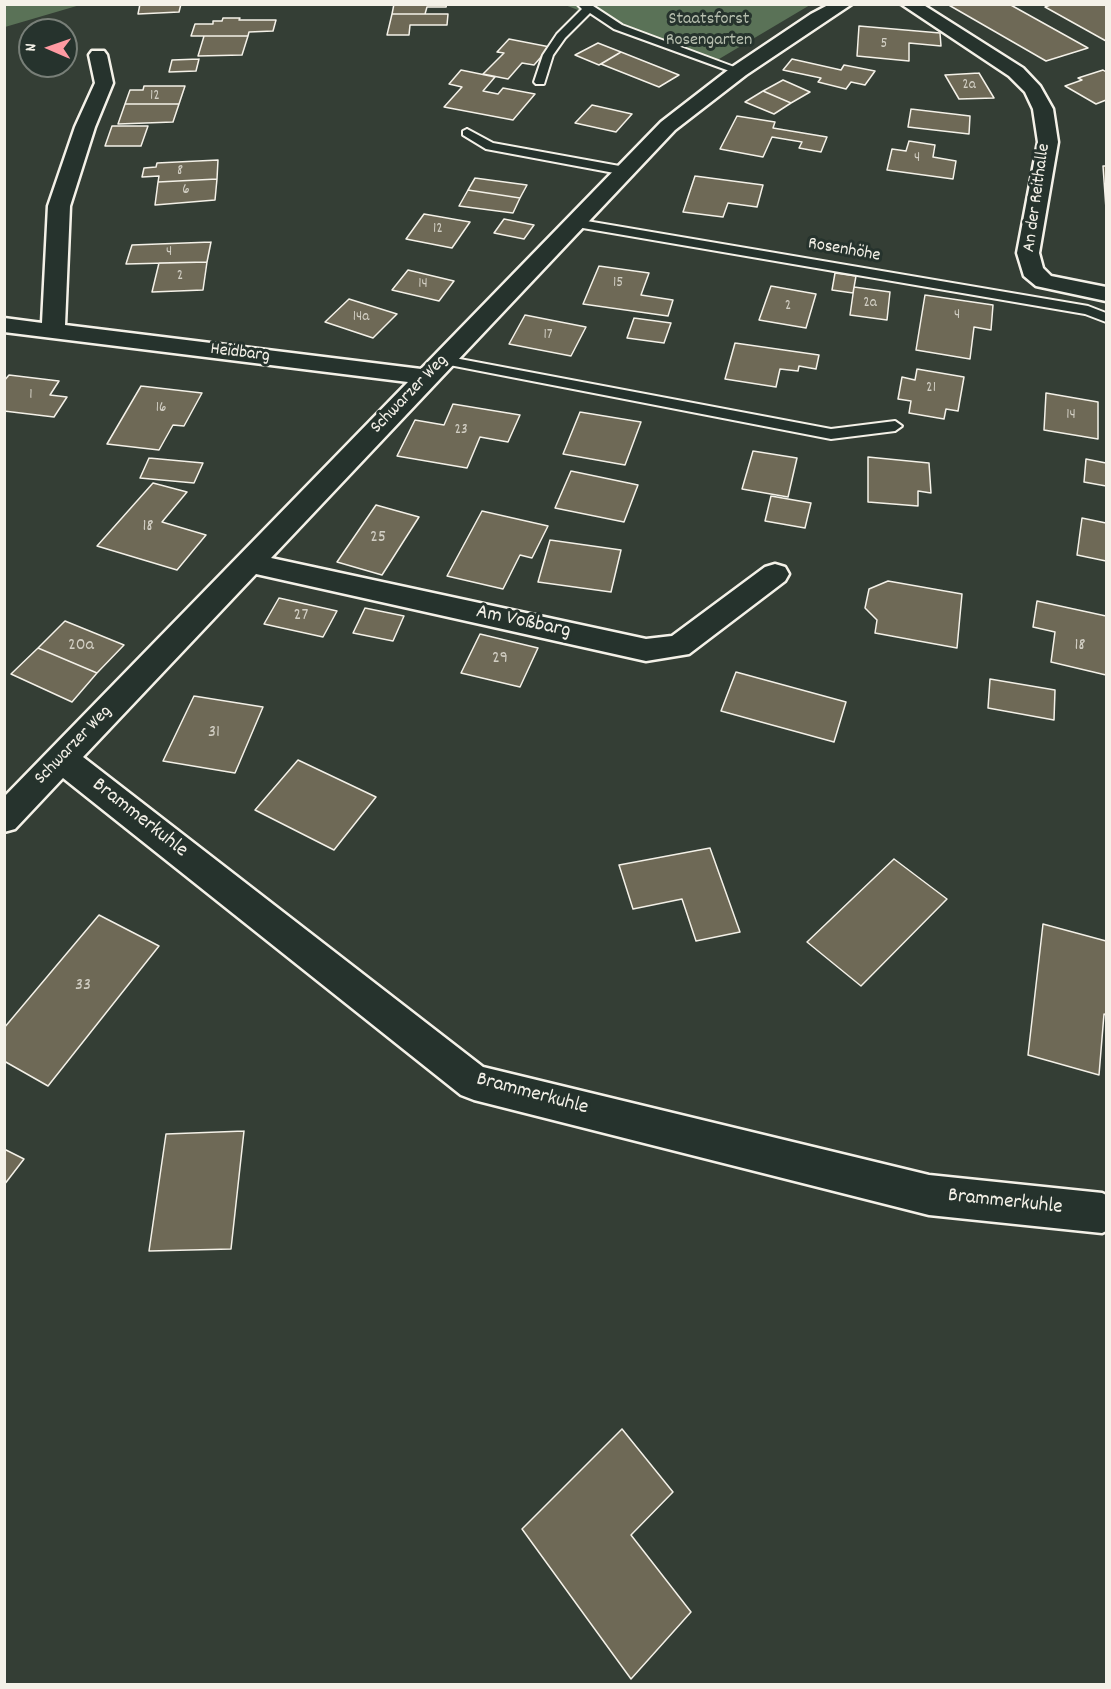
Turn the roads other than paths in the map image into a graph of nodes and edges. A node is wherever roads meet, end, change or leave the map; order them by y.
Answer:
1 (844, 4) edge
2 (909, 4) edge
3 (586, 6) edge
4 (98, 55) dead end
5 (739, 71) junction
6 (540, 82) dead end
7 (467, 133) dead end
8 (625, 171) junction
9 (575, 223) junction
10 (1107, 294) edge
11 (1107, 318) edge
12 (4, 325) edge
13 (53, 330) junction
14 (435, 369) junction
15 (895, 426) dead end
16 (250, 563) junction
17 (775, 574) dead end
18 (62, 759) junction
19 (4, 819) edge
20 (1102, 1213) dead end

1 - 5 street, Schwarzer Weg
2 - 10 street, An der Reithalle
3 - 5 lane
3 - 6 lane
4 - 13 street
5 - 8 street, Schwarzer Weg
7 - 8 lane
8 - 9 street, Schwarzer Weg
9 - 11 lane, Rosenhöhe
9 - 14 street, Schwarzer Weg
12 - 13 street, Heidbarg
13 - 14 street, Heidbarg
14 - 15 lane
14 - 16 street, Schwarzer Weg
16 - 17 street, Am Voßbarg
16 - 18 street, Schwarzer Weg
18 - 19 street, Schwarzer Weg
18 - 20 street, Brammerkuhle

